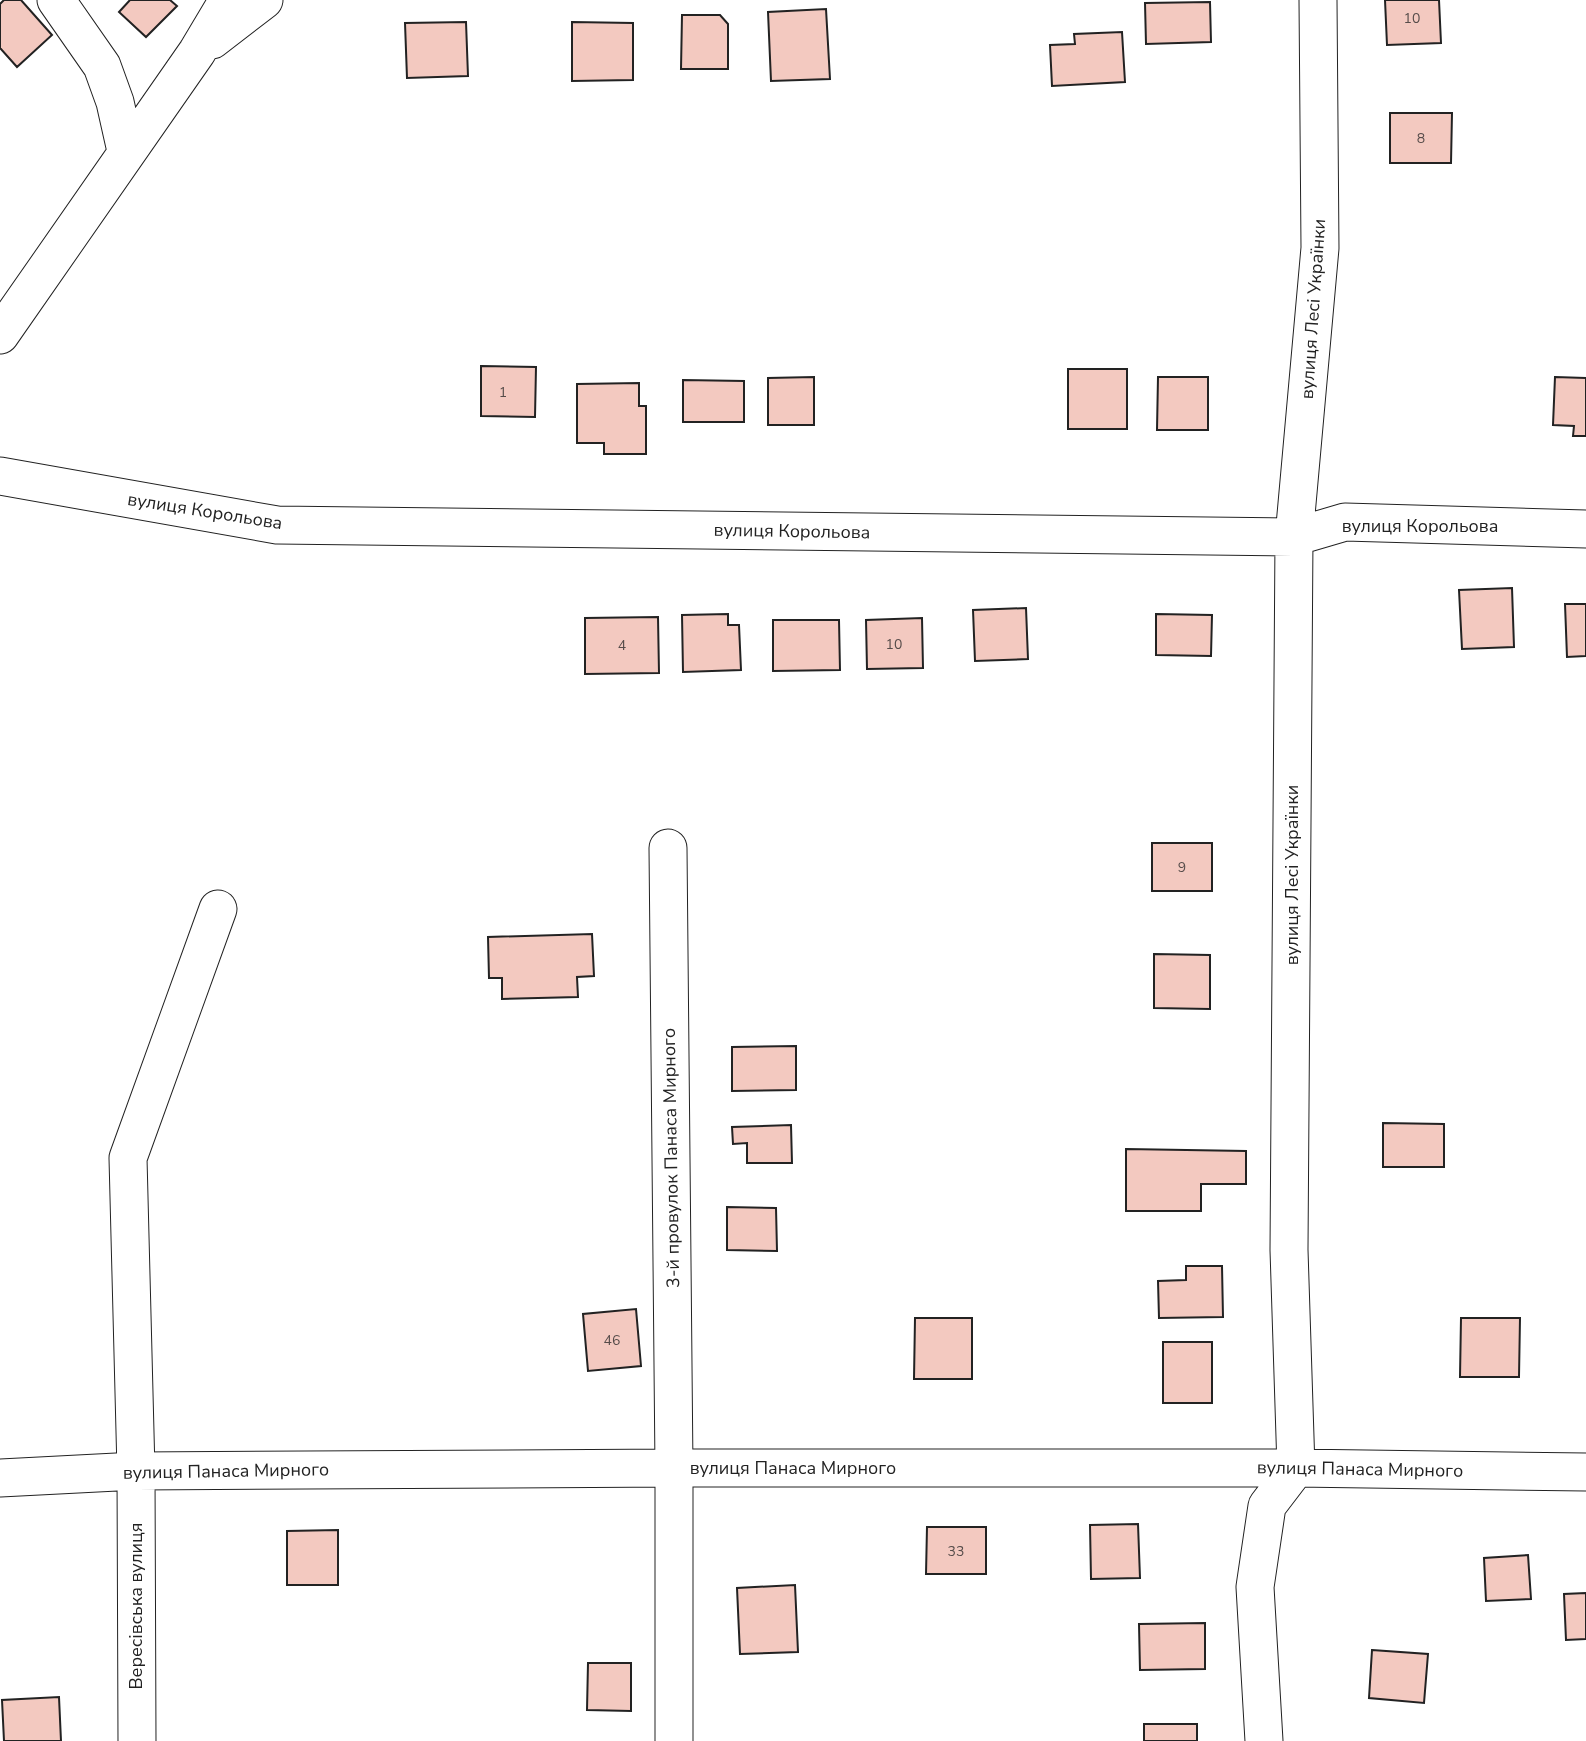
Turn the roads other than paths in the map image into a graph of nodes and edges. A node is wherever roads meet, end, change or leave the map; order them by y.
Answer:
1 (55, 0) edge
2 (228, 0) edge
3 (264, 0) edge
4 (1318, 0) edge
5 (197, 52) junction
6 (126, 151) junction
7 (0, 335) edge
8 (0, 476) edge
9 (1586, 529) edge
10 (1294, 537) junction
11 (668, 848) dead end
12 (218, 909) dead end
13 (674, 1468) junction
14 (1296, 1468) junction
15 (136, 1471) junction
16 (1586, 1472) edge
17 (0, 1478) edge
18 (137, 1741) edge
19 (674, 1741) edge
20 (1264, 1741) edge

1 - 6 street
2 - 5 street
3 - 5 street
4 - 10 street, вулиця Лесі Українки
5 - 6 street
6 - 7 street
8 - 10 street, вулиця Корольова
9 - 10 street, вулиця Корольова
10 - 14 street, вулиця Лесі Українки
11 - 13 street, 3-й провулок Панаса Мирного
12 - 15 street, Вересівська вулиця
13 - 14 street, вулиця Панаса Мирного
13 - 15 street, вулиця Панаса Мирного
13 - 19 street, 3-й провулок Панаса Мирного
14 - 16 street, вулиця Панаса Мирного
14 - 20 street
15 - 17 street, вулиця Панаса Мирного
15 - 18 street, Вересівська вулиця

